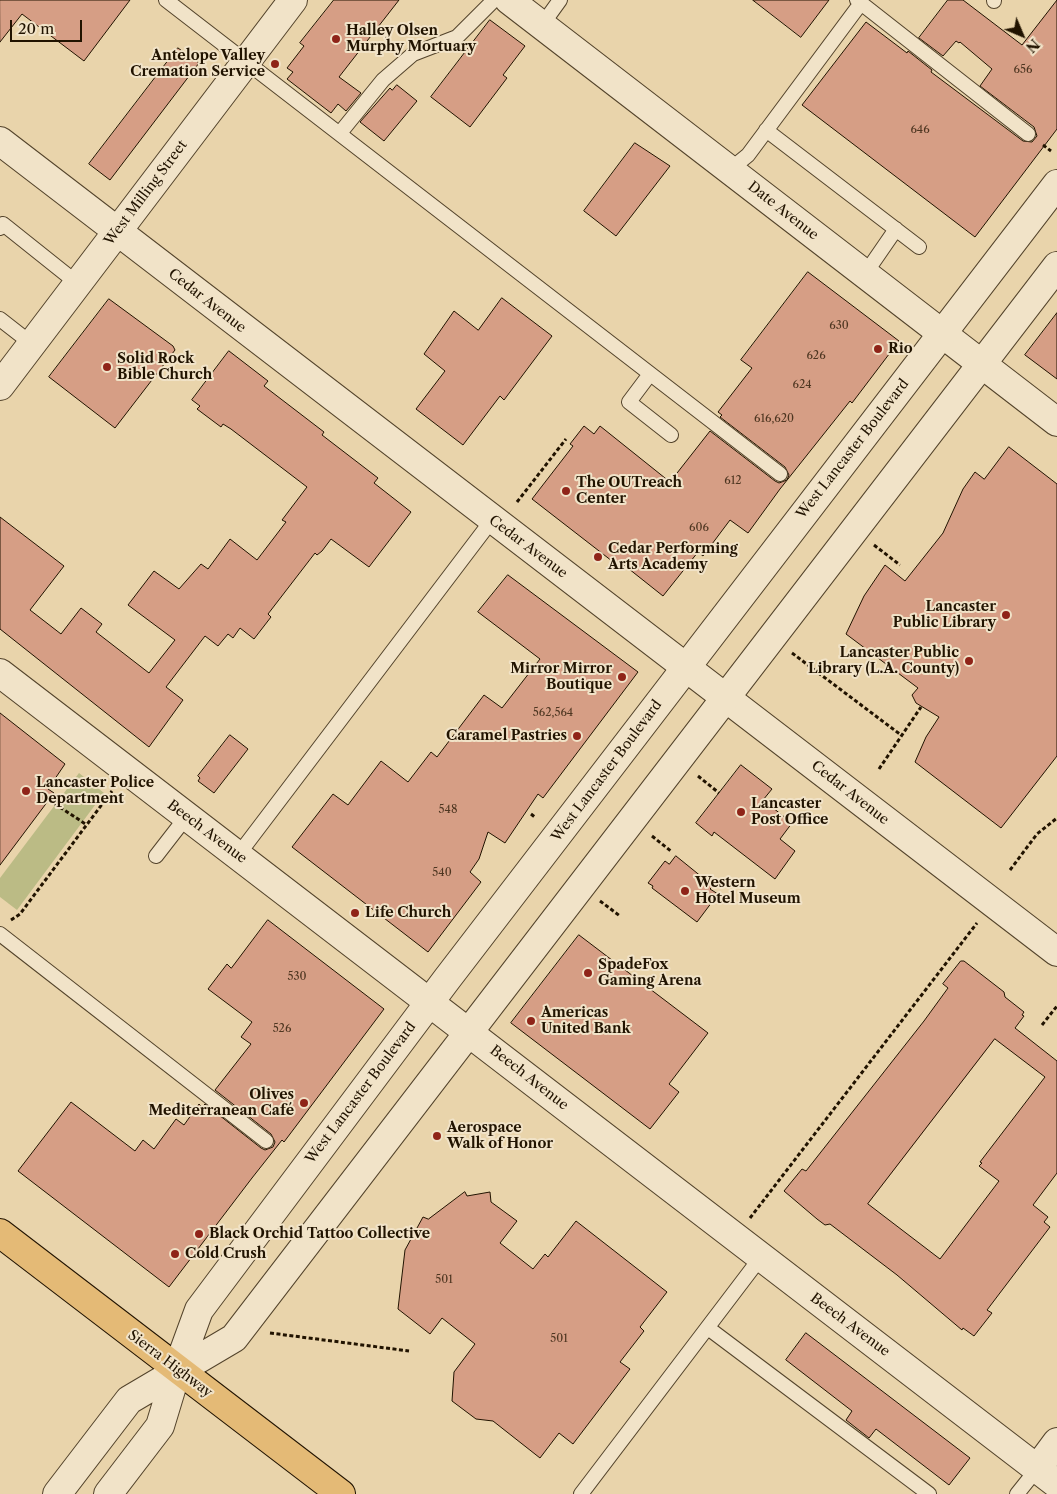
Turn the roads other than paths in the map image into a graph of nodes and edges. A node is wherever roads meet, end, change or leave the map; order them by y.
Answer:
1 (166, 0) edge
2 (293, 0) edge
3 (494, 0) edge
4 (509, 0) edge
5 (560, 0) edge
6 (859, 1) edge
7 (542, 25) junction
8 (246, 62) junction
9 (766, 130) junction
10 (340, 133) junction
11 (1028, 134) dead end
12 (0, 142) edge
13 (731, 169) junction
14 (1057, 184) edge
15 (0, 228) edge
16 (896, 230) junction
17 (117, 232) junction
18 (919, 247) dead end
19 (1057, 266) edge
20 (865, 274) junction
21 (77, 284) junction
22 (0, 319) edge
23 (941, 333) junction
24 (32, 344) junction
25 (982, 365) junction
26 (650, 374) junction
27 (0, 386) edge
28 (1057, 422) edge
29 (671, 434) dead end
30 (780, 474) dead end
31 (492, 520) junction
32 (686, 668) junction
33 (0, 673) edge
34 (726, 698) junction
35 (187, 816) junction
36 (238, 855) junction
37 (156, 856) dead end
38 (3, 928) edge
39 (1057, 952) edge
40 (429, 1002) junction
41 (470, 1034) junction
42 (266, 1141) dead end
43 (0, 1234) edge
44 (760, 1257) junction
45 (708, 1328) junction
46 (177, 1370) junction
47 (1057, 1442) edge
48 (1047, 1477) edge
49 (57, 1494) edge
50 (108, 1494) edge
51 (340, 1494) edge
52 (581, 1494) edge
53 (929, 1494) edge
54 (1017, 1494) edge

1 - 8 lane
2 - 8 street, West Milling Street
3 - 10 lane
4 - 7 street, Date Avenue
5 - 7 lane
6 - 9 lane
6 - 11 lane
7 - 13 street, Date Avenue
8 - 10 lane
8 - 17 street, West Milling Street
9 - 13 lane
9 - 16 lane
10 - 26 lane
12 - 17 street, Cedar Avenue
13 - 20 street, Date Avenue
14 - 23 street, West Lancaster Boulevard
15 - 21 lane
16 - 18 lane
16 - 20 lane
17 - 21 street, West Milling Street
17 - 31 street, Cedar Avenue
19 - 25 street
20 - 23 street, Date Avenue
21 - 24 street, West Milling Street
22 - 24 lane
23 - 25 street, Date Avenue
23 - 32 street, West Lancaster Boulevard
24 - 27 street, West Milling Street
25 - 28 street, Date Avenue
25 - 34 street
26 - 29 lane
26 - 30 lane
31 - 32 street, Cedar Avenue
31 - 36 lane
32 - 34 street, Cedar Avenue
32 - 40 street, West Lancaster Boulevard
33 - 35 street, Beech Avenue
34 - 39 street, Cedar Avenue
34 - 41 street
35 - 36 street, Beech Avenue
35 - 37 lane
36 - 40 street, Beech Avenue
38 - 42 lane
40 - 41 street, Beech Avenue
40 - 46 street, West Lancaster Boulevard
41 - 44 street, Beech Avenue
41 - 46 street
43 - 46 main road, Sierra Highway
44 - 45 lane
44 - 48 street, Beech Avenue
45 - 52 lane
45 - 53 lane
46 - 49 street
46 - 50 street, West Lancaster Boulevard
46 - 51 main road, Sierra Highway
47 - 48 street
48 - 54 lane

